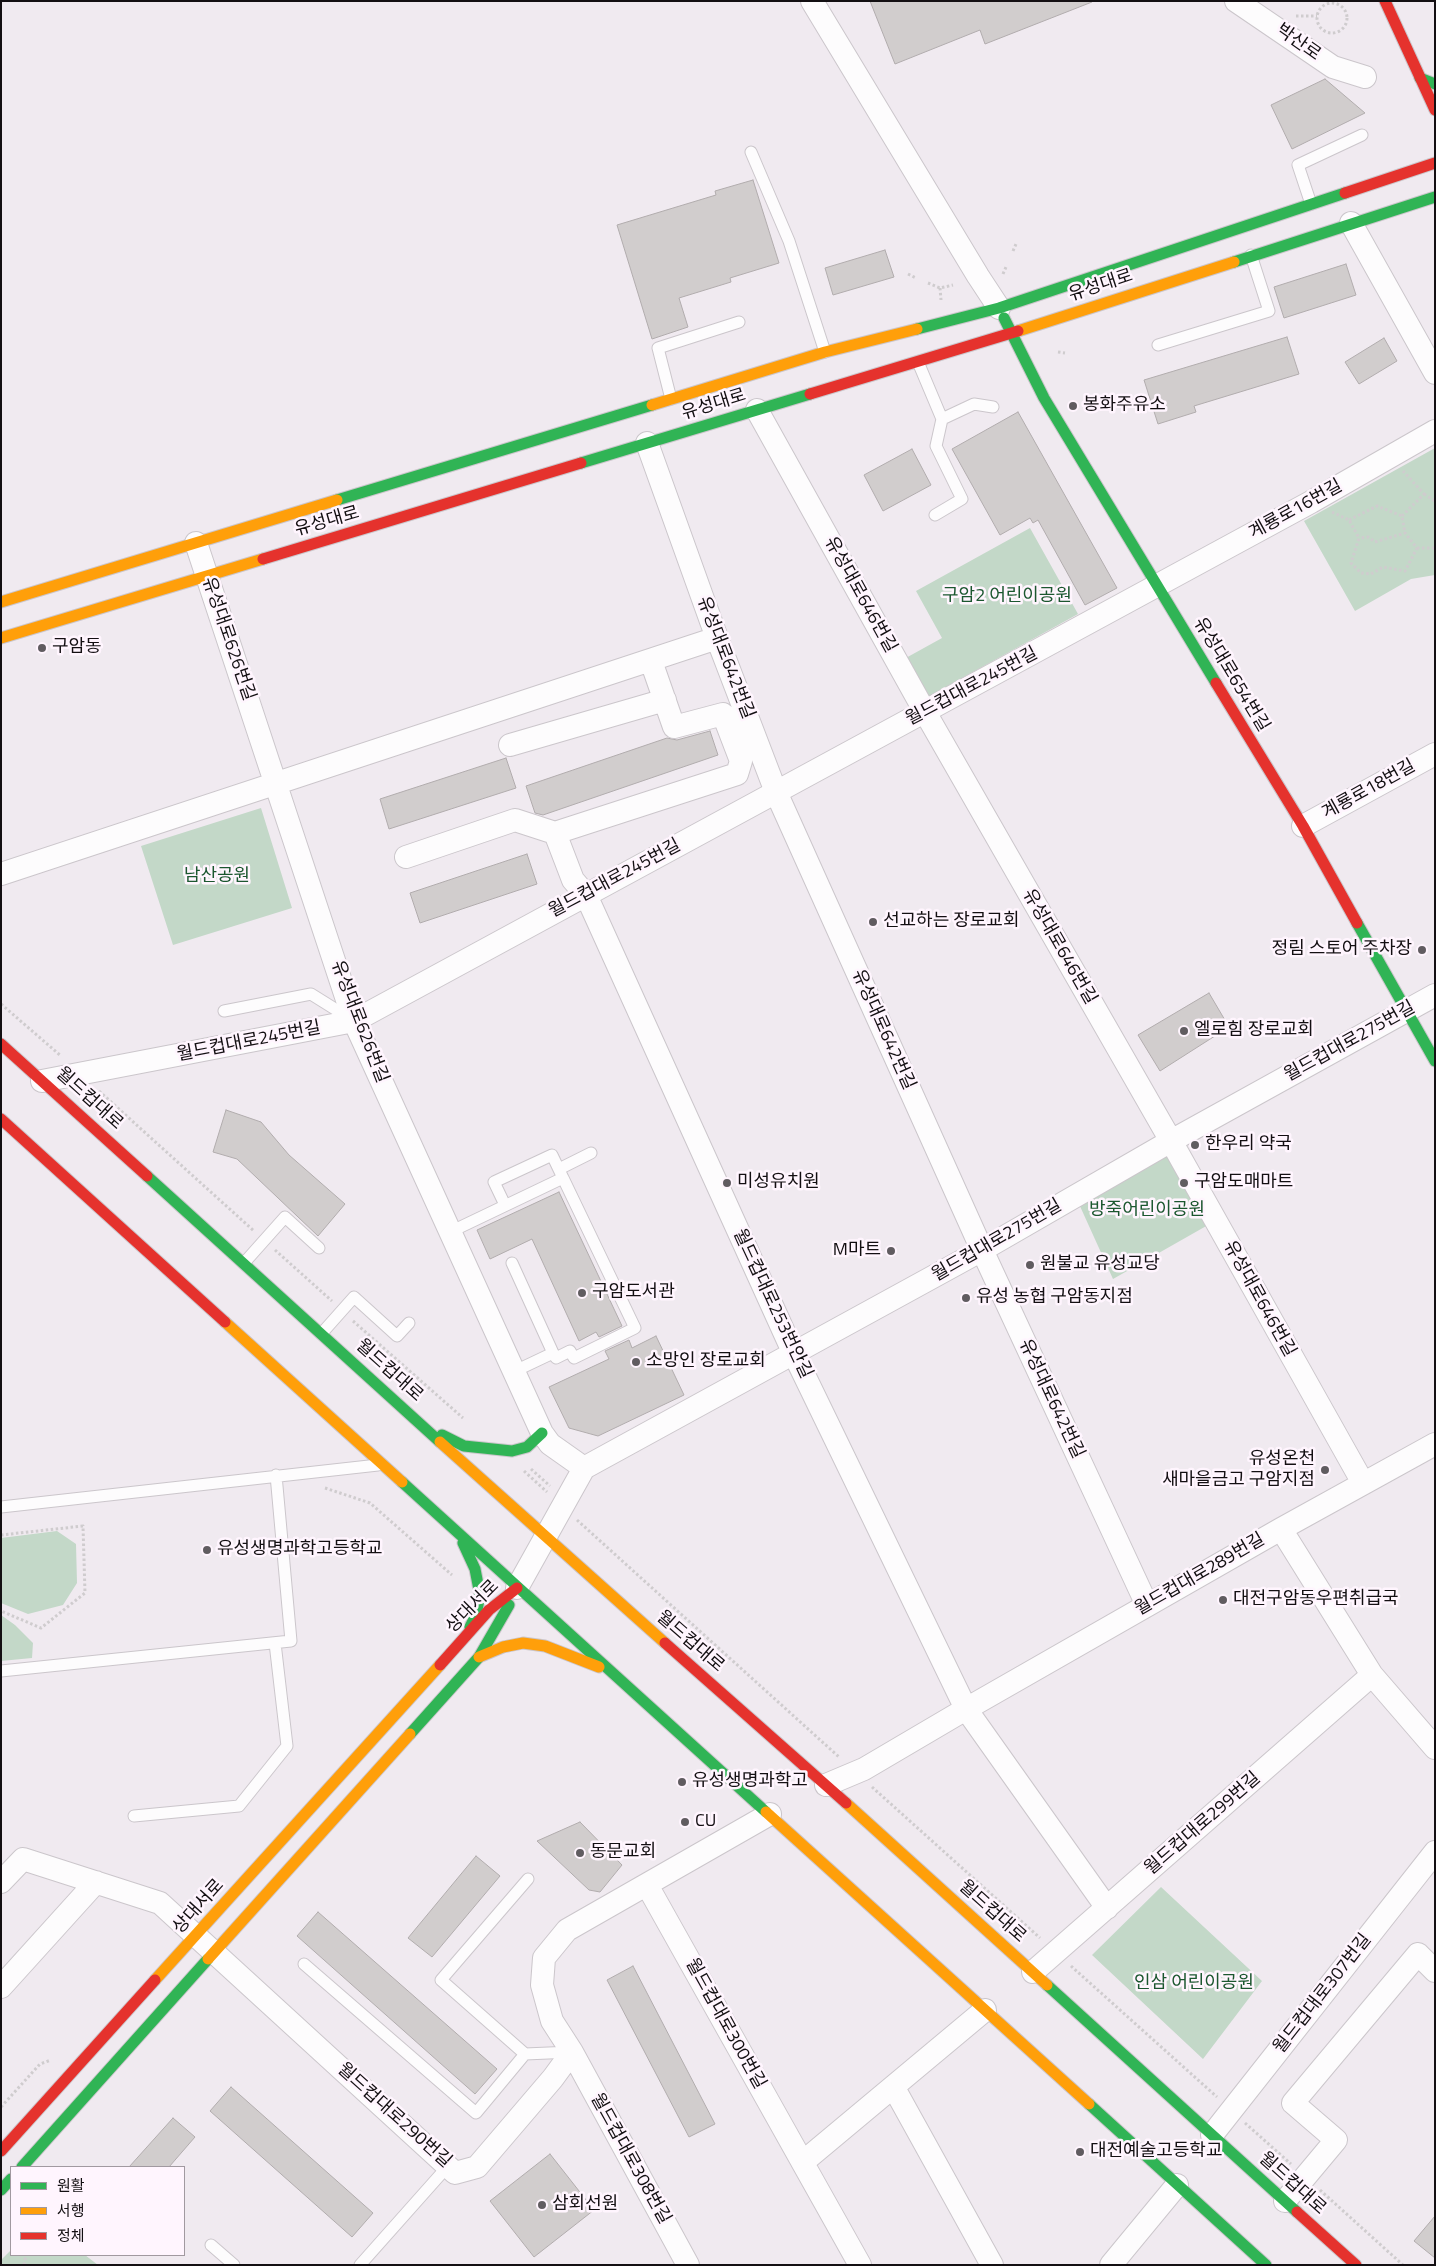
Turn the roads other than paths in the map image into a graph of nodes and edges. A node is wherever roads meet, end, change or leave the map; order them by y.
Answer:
1 (812, 1) edge
2 (1236, 1) edge
3 (1385, 1) edge
4 (1261, 7) edge
5 (1365, 77) dead end
6 (1420, 78) junction
7 (1435, 84) edge
8 (1435, 110) edge
9 (1362, 135) dead end
10 (751, 152) dead end
11 (1435, 163) edge
12 (1435, 197) edge
13 (1311, 204) junction
14 (1351, 223) junction
15 (1251, 255) junction
16 (999, 308) junction
17 (739, 322) dead end
18 (1012, 333) junction
19 (1158, 345) dead end
20 (825, 352) junction
21 (918, 362) junction
22 (1435, 373) edge
23 (671, 399) junction
24 (994, 407) dead end
25 (757, 410) junction
26 (942, 419) junction
27 (1435, 431) edge
28 (647, 444) junction
29 (935, 515) dead end
30 (196, 543) junction
31 (206, 576) junction
32 (1157, 587) junction
33 (1, 602) edge
34 (1, 638) edge
35 (717, 638) junction
36 (651, 660) junction
37 (665, 700) junction
38 (925, 712) junction
39 (510, 745) dead end
40 (1435, 754) edge
41 (276, 784) junction
42 (776, 792) junction
43 (1303, 826) junction
44 (555, 833) junction
45 (406, 857) dead end
46 (1, 874) edge
47 (586, 895) junction
48 (1435, 995) edge
49 (1407, 1010) junction
50 (224, 1011) dead end
51 (354, 1021) junction
52 (1, 1044) edge
53 (1435, 1061) edge
54 (42, 1081) junction
55 (1, 1119) edge
56 (1170, 1141) junction
57 (591, 1153) dead end
58 (561, 1173) junction
59 (506, 1205) junction
60 (450, 1232) junction
61 (319, 1248) dead end
62 (982, 1250) junction
63 (244, 1263) junction
64 (512, 1263) dead end
65 (409, 1323) dead end
66 (322, 1333) junction
67 (554, 1353) junction
68 (794, 1354) junction
69 (515, 1371) junction
70 (426, 1427) junction
71 (542, 1433) junction
72 (1435, 1444) edge
73 (380, 1464) junction
74 (584, 1468) junction
75 (276, 1475) junction
76 (1363, 1483) junction
77 (1, 1507) edge
78 (1281, 1529) junction
79 (460, 1536) junction
80 (545, 1537) junction
81 (517, 1588) junction
82 (1147, 1605) junction
83 (465, 1637) junction
84 (275, 1643) junction
85 (479, 1657) junction
86 (1, 1671) edge
87 (612, 1672) junction
88 (1372, 1675) junction
89 (966, 1709) junction
90 (1435, 1748) edge
91 (826, 1785) junction
92 (770, 1814) junction
93 (134, 1816) dead end
94 (1435, 1852) edge
95 (528, 1879) dead end
96 (1, 1882) edge
97 (96, 1882) junction
98 (647, 1886) junction
99 (1107, 1908) junction
100 (196, 1936) junction
101 (215, 1953) junction
102 (304, 1964) dead end
103 (1033, 1972) junction
104 (1435, 1972) edge
105 (1, 1987) edge
106 (985, 2010) junction
107 (572, 2052) junction
108 (525, 2054) junction
109 (894, 2088) junction
110 (1212, 2135) junction
111 (1, 2151) edge
112 (803, 2162) junction
113 (23, 2166) edge
114 (448, 2166) junction
115 (10, 2180) edge
116 (1177, 2185) junction
117 (1, 2190) edge
118 (1286, 2201) junction
119 (212, 2245) dead end
120 (234, 2265) edge
121 (360, 2265) edge
122 (688, 2265) edge
123 (860, 2265) edge
124 (992, 2265) edge
125 (1111, 2265) edge
126 (1266, 2265) edge
127 (1356, 2265) edge

1 - 16 street
2 - 4 street, 박산로
3 - 6 street
4 - 5 street, 박산로
6 - 7 street
6 - 8 street
9 - 13 lane
10 - 20 lane
11 - 13 street, 유성대로
12 - 14 street, 유성대로
13 - 16 street, 유성대로
14 - 15 street, 유성대로
14 - 22 street
15 - 18 street, 유성대로
15 - 19 lane
16 - 18 street, 유성대로654번길
16 - 20 street, 유성대로
17 - 23 lane
18 - 21 street, 유성대로
18 - 32 street, 유성대로654번길
20 - 23 street, 유성대로
21 - 25 street, 유성대로
21 - 26 lane
23 - 30 street, 유성대로
24 - 26 lane
25 - 28 street, 유성대로
25 - 38 street, 유성대로646번길
26 - 29 lane
27 - 32 street, 계룡로16번길
28 - 31 street, 유성대로
28 - 35 street, 유성대로642번길
30 - 31 street, 유성대로626번길
30 - 33 street, 유성대로
31 - 34 street, 유성대로
31 - 41 street, 유성대로626번길
32 - 38 street, 월드컵대로245번길
32 - 43 street, 유성대로654번길
35 - 36 street
35 - 42 street, 유성대로642번길
36 - 37 street
36 - 41 street
37 - 39 street
37 - 44 street
38 - 42 street, 월드컵대로245번길
38 - 56 street, 유성대로646번길
40 - 43 street, 계룡로18번길
41 - 46 street
41 - 51 street, 유성대로626번길
42 - 47 street, 월드컵대로245번길
42 - 62 street, 유성대로642번길
43 - 49 street, 유성대로654번길
44 - 45 street
44 - 47 street, 월드컵대로253번안길
47 - 51 street, 월드컵대로245번길
47 - 68 street, 월드컵대로253번안길
48 - 49 street, 월드컵대로275번길
49 - 53 street, 유성대로654번길
49 - 56 street, 월드컵대로275번길
50 - 51 lane
51 - 54 street, 월드컵대로245번길
51 - 60 street, 유성대로626번길
52 - 54 street, 월드컵대로
54 - 63 street, 월드컵대로
55 - 73 street
56 - 62 street, 월드컵대로275번길
56 - 76 street, 유성대로646번길
57 - 58 lane
58 - 59 lane
58 - 59 lane
58 - 67 lane
59 - 60 lane
60 - 69 street, 유성대로626번길
61 - 63 lane
62 - 68 street, 월드컵대로275번길
62 - 82 street, 유성대로642번길
63 - 66 street, 월드컵대로
64 - 67 lane
65 - 66 lane
66 - 70 street, 월드컵대로
67 - 69 lane
68 - 74 street, 월드컵대로275번길
68 - 89 street, 월드컵대로253번안길
69 - 71 street, 유성대로626번길
70 - 71 street
70 - 80 street, 월드컵대로
71 - 74 street, 유성대로626번길
72 - 76 street, 월드컵대로289번길
73 - 75 lane
73 - 79 street
74 - 80 street
75 - 77 lane
75 - 84 lane
76 - 78 street, 월드컵대로289번길
78 - 82 street, 월드컵대로289번길
78 - 88 street
79 - 81 street
79 - 83 street
80 - 81 street
80 - 91 street, 월드컵대로
81 - 83 street, 상대서로
81 - 85 street, 상대서로
81 - 87 street
82 - 89 street, 월드컵대로289번길
83 - 100 street, 상대서로
84 - 86 lane
84 - 93 lane
85 - 87 street
85 - 101 street, 상대서로
87 - 92 street
88 - 90 street
88 - 99 street, 월드컵대로299번길
89 - 91 street, 월드컵대로289번길
89 - 99 street
91 - 103 street, 월드컵대로
92 - 98 street
92 - 106 street
94 - 110 street, 월드컵대로307번길
95 - 108 lane
96 - 97 street, 월드컵대로290번길
97 - 100 street, 월드컵대로290번길
97 - 105 street
98 - 107 street
98 - 112 street, 월드컵대로300번길
99 - 103 street, 월드컵대로299번길
100 - 101 street, 월드컵대로290번길
100 - 111 street, 상대서로
101 - 113 street, 상대서로
101 - 114 street, 월드컵대로290번길
102 - 108 lane
103 - 110 street, 월드컵대로
104 - 118 street
106 - 109 street
106 - 116 street
107 - 108 lane
107 - 114 street, 월드컵대로290번길
107 - 122 street, 월드컵대로308번길
109 - 112 street
109 - 124 street
110 - 118 street, 월드컵대로
112 - 123 street, 월드컵대로300번길
114 - 121 lane
115 - 117 street
116 - 125 street
116 - 126 street
118 - 127 street, 월드컵대로
119 - 120 lane

